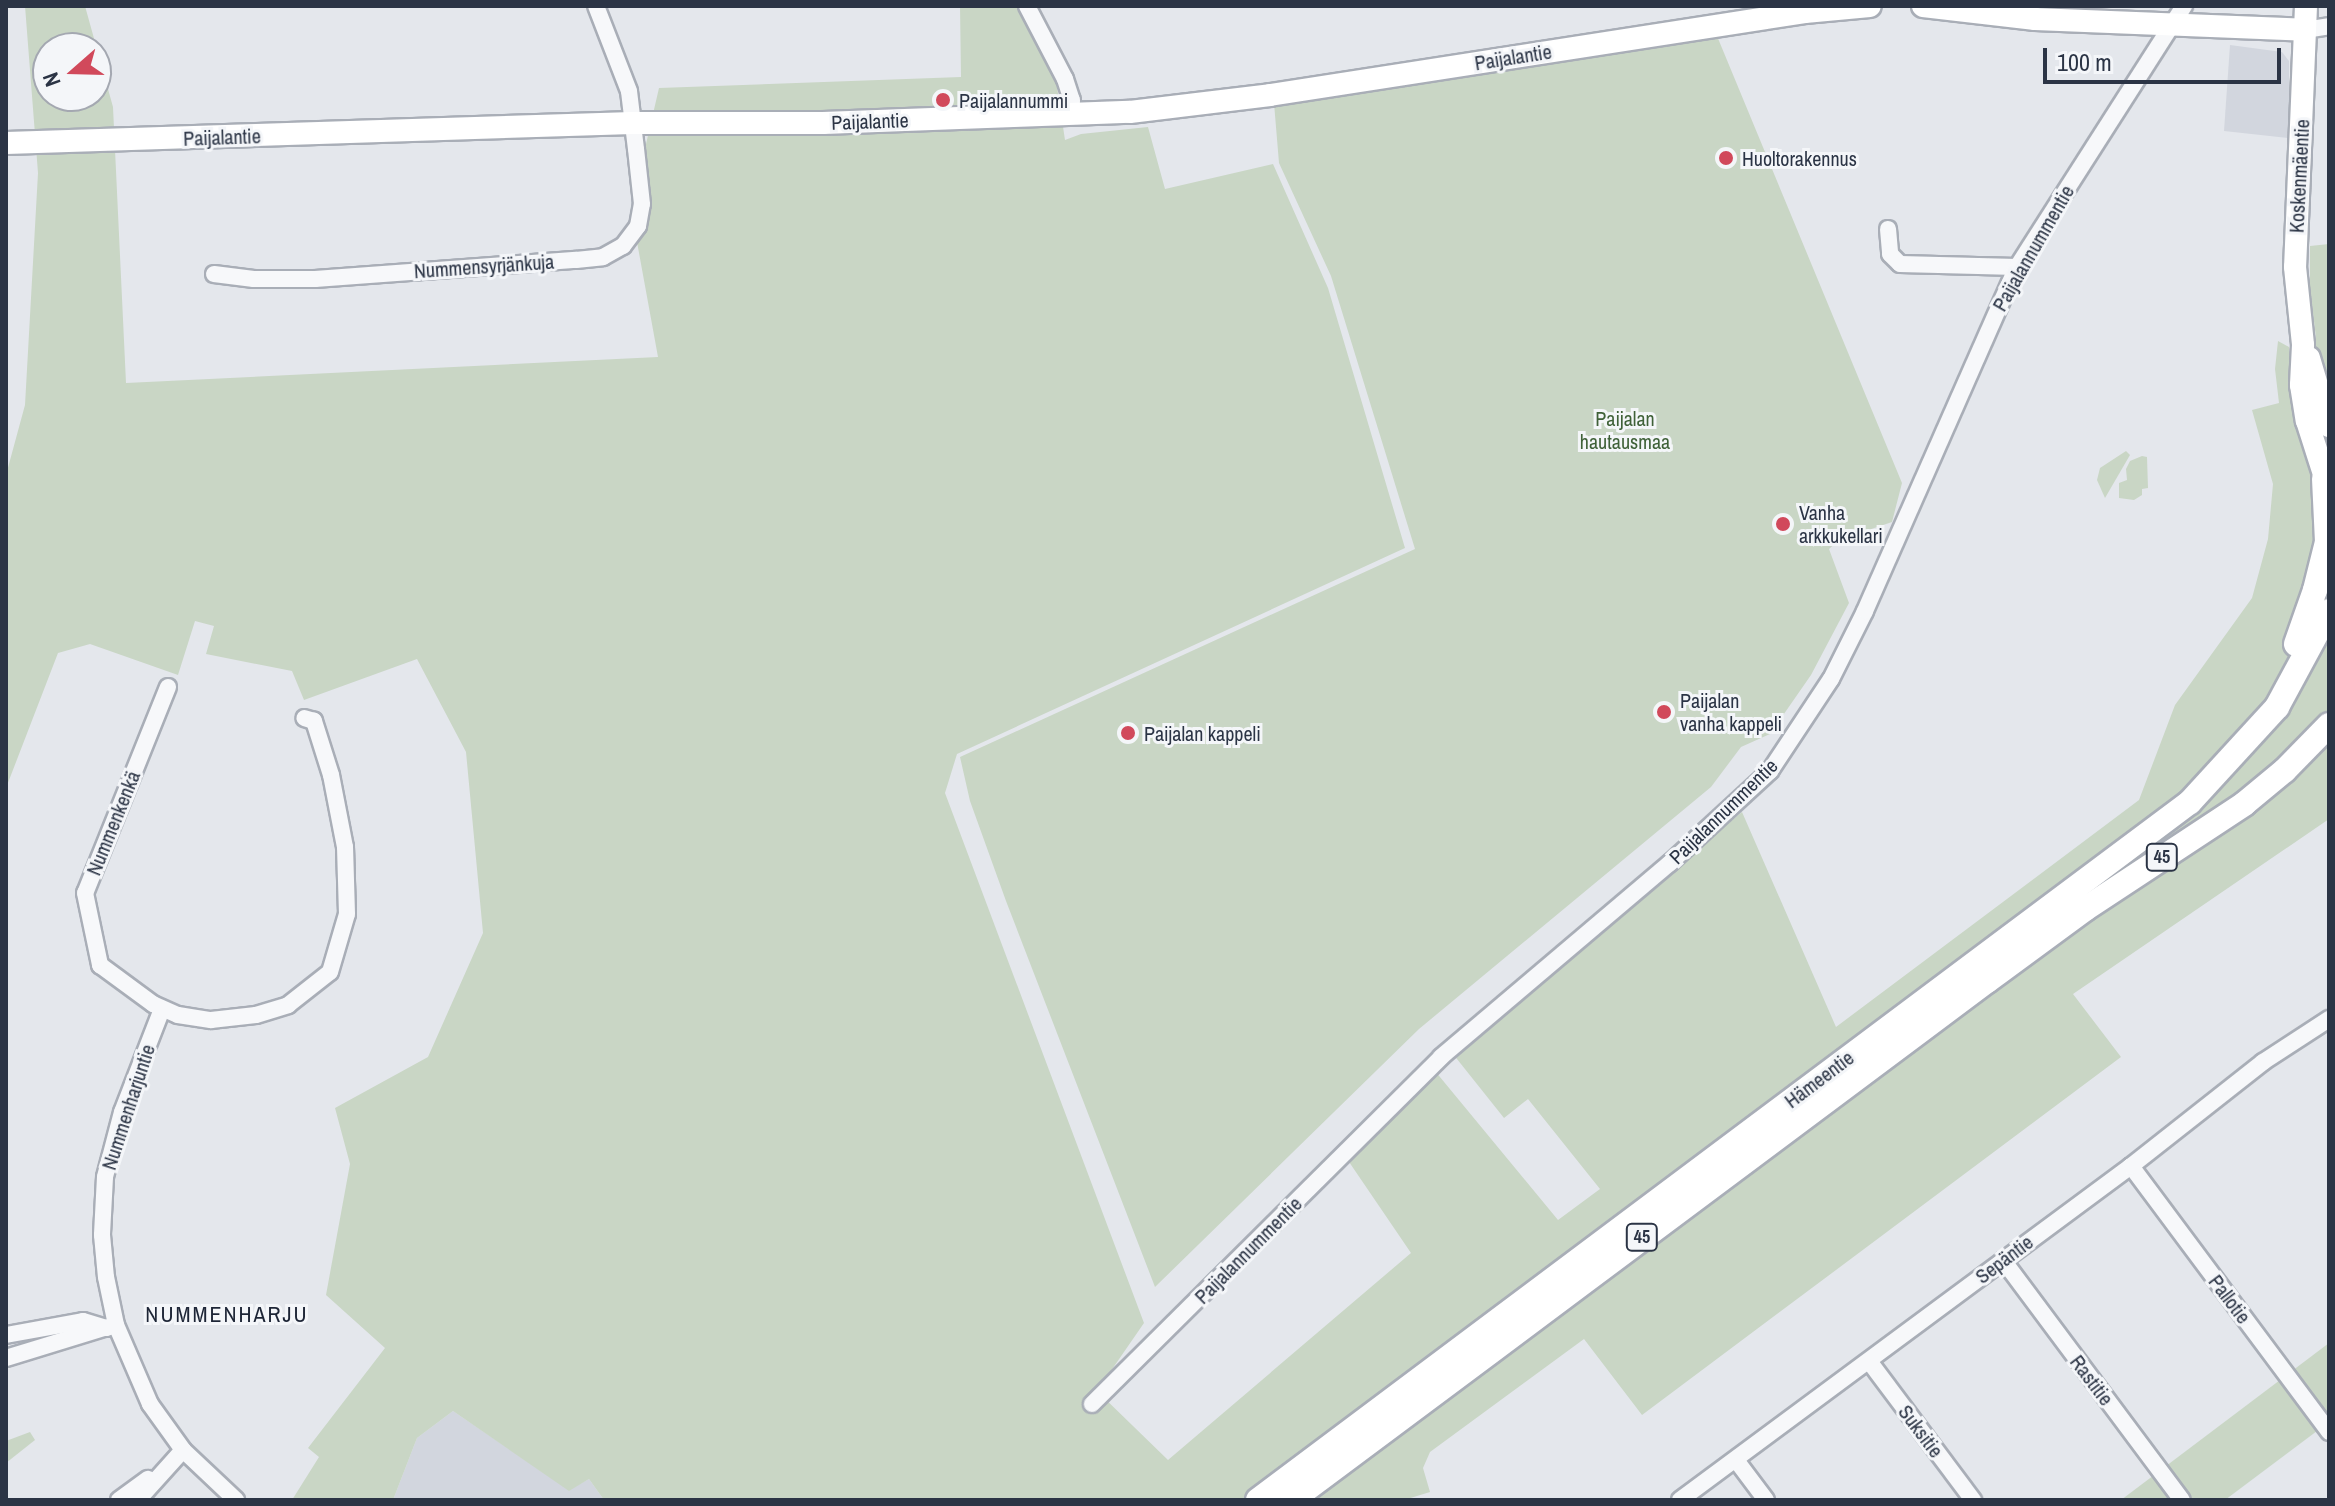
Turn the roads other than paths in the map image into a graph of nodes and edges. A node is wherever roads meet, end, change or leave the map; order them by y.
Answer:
1 (1027, 6) edge
2 (1870, 6) edge
3 (1923, 6) edge
4 (2306, 6) edge
5 (600, 7) edge
6 (2180, 15) edge
7 (2329, 26) edge
8 (2305, 30) junction
9 (1071, 114) junction
10 (633, 123) junction
11 (6, 143) edge
12 (1888, 229) dead end
13 (2017, 267) junction
14 (214, 274) dead end
15 (2303, 345) junction
16 (2329, 426) edge
17 (2326, 484) edge
18 (2329, 611) edge
19 (168, 687) dead end
20 (304, 718) dead end
21 (2329, 725) edge
22 (2258, 728) junction
23 (162, 1009) junction
24 (2329, 1019) edge
25 (2131, 1166) junction
26 (2003, 1260) junction
27 (111, 1326) junction
28 (6, 1335) edge
29 (6, 1358) edge
30 (1869, 1361) junction
31 (1092, 1404) dead end
32 (2329, 1432) edge
33 (183, 1450) junction
34 (1736, 1460) junction
35 (169, 1464) junction
36 (119, 1500) edge
37 (138, 1500) edge
38 (236, 1500) edge
39 (1258, 1500) edge
40 (1292, 1500) edge
41 (1680, 1500) edge
42 (1766, 1500) edge
43 (1973, 1500) edge
44 (2182, 1500) edge

1 - 9 street
2 - 9 street, Paijalantie
3 - 6 street
4 - 8 street, Koskenmäentie
5 - 10 street
6 - 8 street
6 - 13 street, Paijalannummentie
7 - 8 street
8 - 15 street, Koskenmäentie
9 - 10 street, Paijalantie
10 - 11 street, Paijalantie
10 - 14 street, Nummensyrjänkuja
12 - 13 street
13 - 31 street, Paijalannummentie
15 - 16 street, Koskenmäentie
15 - 17 street, Koskenmäentie
17 - 22 main road
18 - 22 main road, Hämeentie / 45
19 - 23 street, Nummenkenkä
20 - 23 street, Nummenkenkä
21 - 40 main road, Hämeentie / 45
22 - 39 main road, Hämeentie / 45
23 - 27 street, Nummenharjuntie
24 - 25 street, Sepäntie
25 - 26 street, Sepäntie
25 - 32 street, Pallotie
26 - 30 street, Sepäntie
26 - 44 street, Rastitie
27 - 28 street
27 - 29 street
27 - 33 street, Nummenharjuntie
30 - 34 street, Sepäntie
30 - 43 street, Suksitie
33 - 35 street
33 - 38 street, Nummenharjuntie
34 - 41 street, Sepäntie
34 - 42 street
35 - 36 street
35 - 37 street

